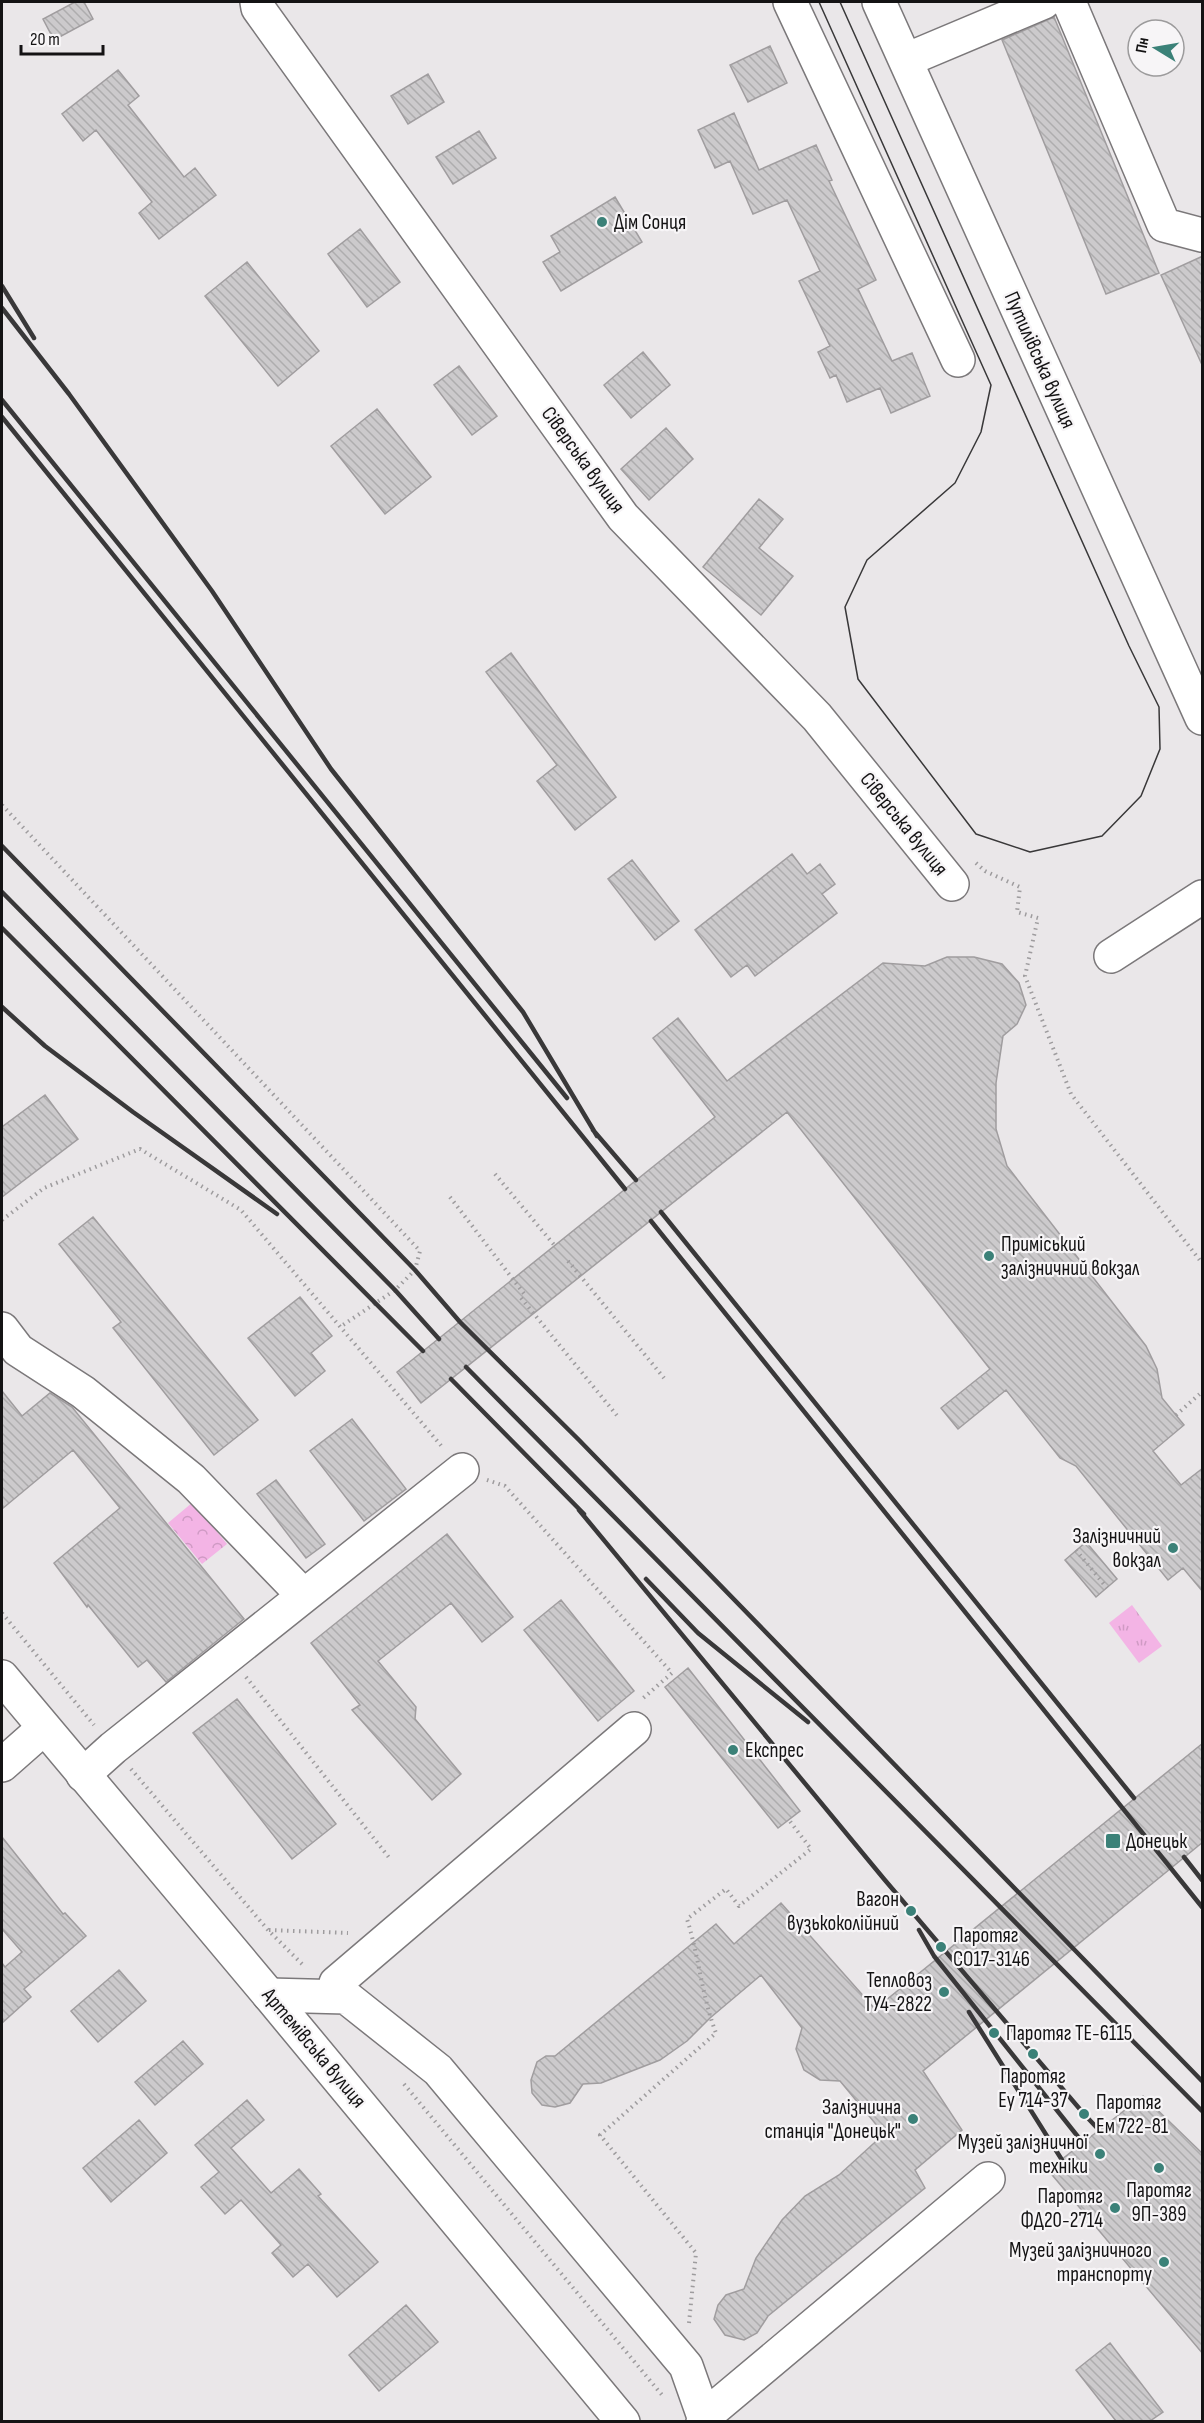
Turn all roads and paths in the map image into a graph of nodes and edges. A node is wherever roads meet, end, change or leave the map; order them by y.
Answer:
1 (257, 2) edge
2 (790, 2) edge
3 (879, 2) edge
4 (1044, 2) edge
5 (1069, 2) edge
6 (906, 60) junction
7 (1203, 235) edge
8 (958, 360) dead end
9 (1201, 712) edge
10 (2, 805) edge
11 (970, 857) dead end
12 (952, 884) dead end
13 (1203, 897) edge
14 (1111, 956) dead end
15 (495, 1174) dead end
16 (450, 1197) dead end
17 (2, 1220) edge
18 (555, 1246) dead end
19 (568, 1261) dead end
20 (1203, 1263) edge
21 (340, 1327) junction
22 (2, 1329) edge
23 (664, 1378) dead end
24 (1203, 1392) edge
25 (1176, 1415) dead end
26 (619, 1418) dead end
27 (462, 1470) junction
28 (1076, 1550) dead end
29 (1107, 1588) dead end
30 (303, 1595) junction
31 (229, 1655) junction
32 (672, 1673) dead end
33 (2, 1677) edge
34 (44, 1728) junction
35 (634, 1729) dead end
36 (2, 1765) edge
37 (83, 1775) junction
38 (789, 1820) dead end
39 (391, 1860) dead end
40 (268, 1930) dead end
41 (349, 1933) dead end
42 (270, 1995) junction
43 (346, 1997) junction
44 (988, 2179) dead end
45 (689, 2328) dead end
46 (704, 2419) edge
47 (623, 2421) edge

1 - 12 street, Сіверська вулиця
2 - 8 street
3 - 6 street, Путилівська вулиця
4 - 6 street
5 - 7 street
6 - 9 street, Путилівська вулиця
10 - 21 path
11 - 20 path
13 - 14 street
15 - 18 path
16 - 26 path
17 - 21 path
19 - 23 path
21 - 27 path
22 - 30 street
24 - 25 path
27 - 30 street
27 - 32 path
28 - 29 path
30 - 31 street
31 - 37 street
31 - 39 path
33 - 34 street, Артемівська вулиця
34 - 36 street
34 - 37 street, Артемівська вулиця
35 - 43 street
37 - 42 street, Артемівська вулиця
38 - 45 path
40 - 41 path
42 - 43 street
42 - 47 street, Артемівська вулиця
43 - 46 street
44 - 46 street

